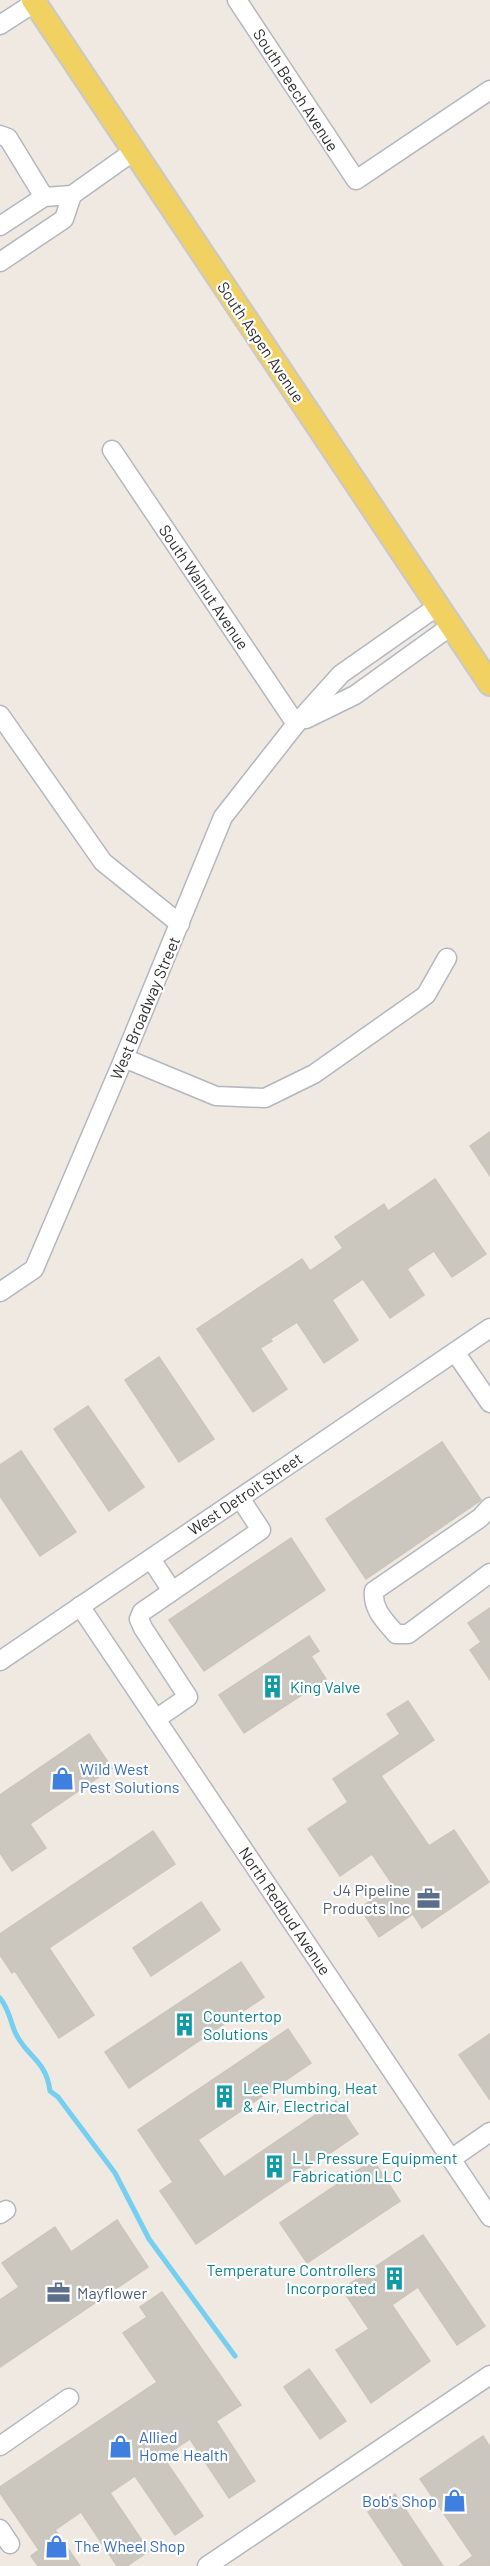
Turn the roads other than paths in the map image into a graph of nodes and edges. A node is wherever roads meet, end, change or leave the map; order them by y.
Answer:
1 (237, 0) edge
2 (34, 1) edge
3 (0, 25) edge
4 (490, 90) edge
5 (0, 135) edge
6 (134, 151) junction
7 (72, 195) junction
8 (44, 197) junction
9 (2, 220) edge
10 (0, 262) edge
11 (112, 450) dead end
12 (438, 606) junction
13 (451, 626) junction
14 (490, 684) edge
15 (0, 715) edge
16 (296, 724) junction
17 (180, 924) junction
18 (447, 958) dead end
19 (124, 1058) junction
20 (0, 1292) edge
21 (490, 1328) edge
22 (455, 1352) junction
23 (490, 1403) edge
24 (240, 1498) junction
25 (490, 1507) edge
26 (151, 1558) junction
27 (490, 1573) edge
28 (172, 1591) junction
29 (80, 1606) junction
30 (0, 1661) edge
31 (156, 1719) junction
32 (490, 2132) edge
33 (451, 2159) junction
34 (490, 2217) edge
35 (490, 2375) edge
36 (69, 2398) dead end
37 (0, 2446) edge
38 (207, 2566) edge

1 - 4 street, South Beech Avenue
2 - 3 street
2 - 6 main road, South Aspen Avenue
5 - 8 street
6 - 7 street
6 - 12 main road, South Aspen Avenue
7 - 8 street
7 - 10 street
8 - 9 street
11 - 16 street, South Walnut Avenue
12 - 13 main road, South Aspen Avenue
12 - 16 street, West Broadway Street
13 - 14 main road, South Aspen Avenue
13 - 16 street, West Broadway Street
15 - 17 street
16 - 17 street, West Broadway Street
17 - 19 street, West Broadway Street
18 - 19 street
19 - 20 street, West Broadway Street
21 - 22 street, West Detroit Street
22 - 23 street
22 - 24 street, West Detroit Street
24 - 26 street, West Detroit Street
24 - 28 street
25 - 27 street
26 - 28 street
26 - 29 street, West Detroit Street
28 - 31 street
29 - 30 street, West Detroit Street
29 - 31 street, North Redbud Avenue
31 - 33 street, North Redbud Avenue
32 - 33 street
33 - 34 street, North Redbud Avenue
35 - 38 street
36 - 37 street

